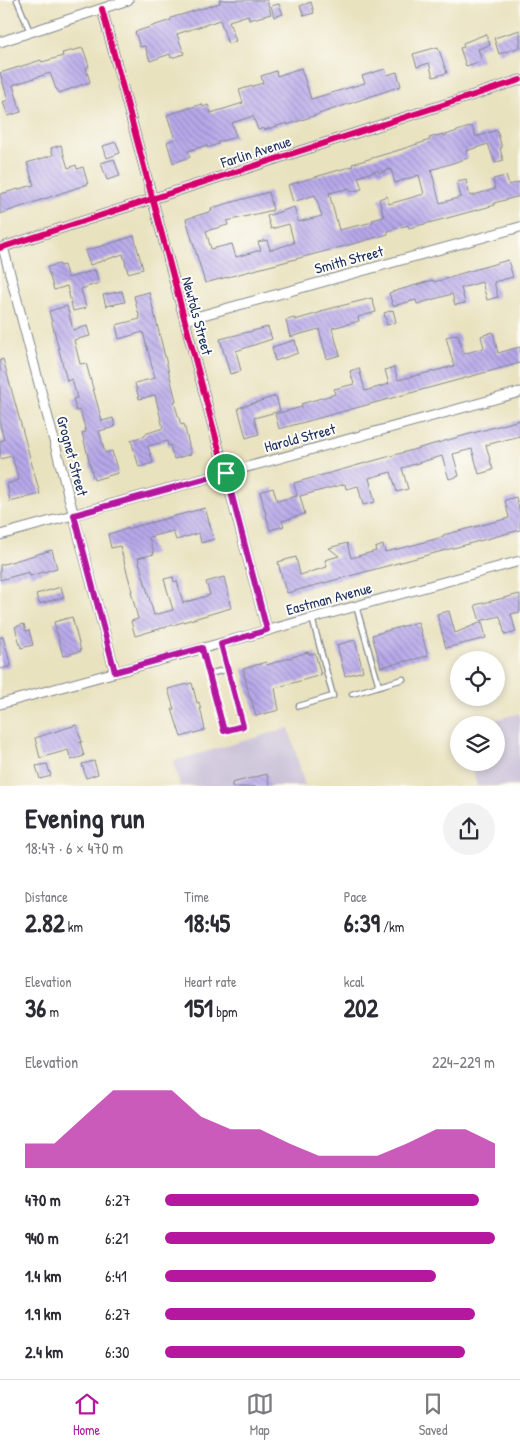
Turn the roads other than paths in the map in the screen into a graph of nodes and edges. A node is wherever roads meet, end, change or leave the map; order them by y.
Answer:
1 (17, 0) edge
2 (128, 0) edge
3 (102, 9) junction
4 (30, 32) junction
5 (0, 42) edge
6 (520, 80) edge
7 (153, 198) junction
8 (520, 227) edge
9 (2, 247) edge
10 (185, 320) junction
11 (520, 392) edge
12 (226, 473) junction
13 (74, 515) junction
14 (0, 535) edge
15 (520, 561) edge
16 (356, 606) junction
17 (312, 618) junction
18 (267, 630) junction
19 (221, 644) junction
20 (202, 648) junction
21 (228, 669) junction
22 (115, 672) junction
23 (209, 674) junction
24 (403, 679) dead end
25 (379, 686) junction
26 (352, 694) dead end
27 (0, 704) edge
28 (298, 706) dead end

1 - 4 lane
2 - 3 street
3 - 4 street
3 - 7 street, Newtols Street
4 - 5 street
6 - 7 street, Farlin Avenue
7 - 9 street, Farlin Avenue
7 - 10 street, Newtols Street
8 - 10 street, Smith Street
9 - 13 street, Grognet Street
10 - 12 street, Newtols Street
11 - 12 street, Harold Street
12 - 13 street, Harold Street
12 - 18 street, Newtols Street
13 - 14 street, Harold Street
13 - 22 street, Grognet Street
15 - 16 street, Eastman Avenue
16 - 17 street, Eastman Avenue
16 - 25 lane
17 - 18 street, Eastman Avenue
17 - 28 lane
18 - 19 street, Eastman Avenue
19 - 20 street, Eastman Avenue
19 - 21 lane
20 - 22 street, Eastman Avenue
20 - 23 lane
21 - 23 lane
21 - 23 lane
22 - 27 street, Eastman Avenue
24 - 25 lane
25 - 26 lane

